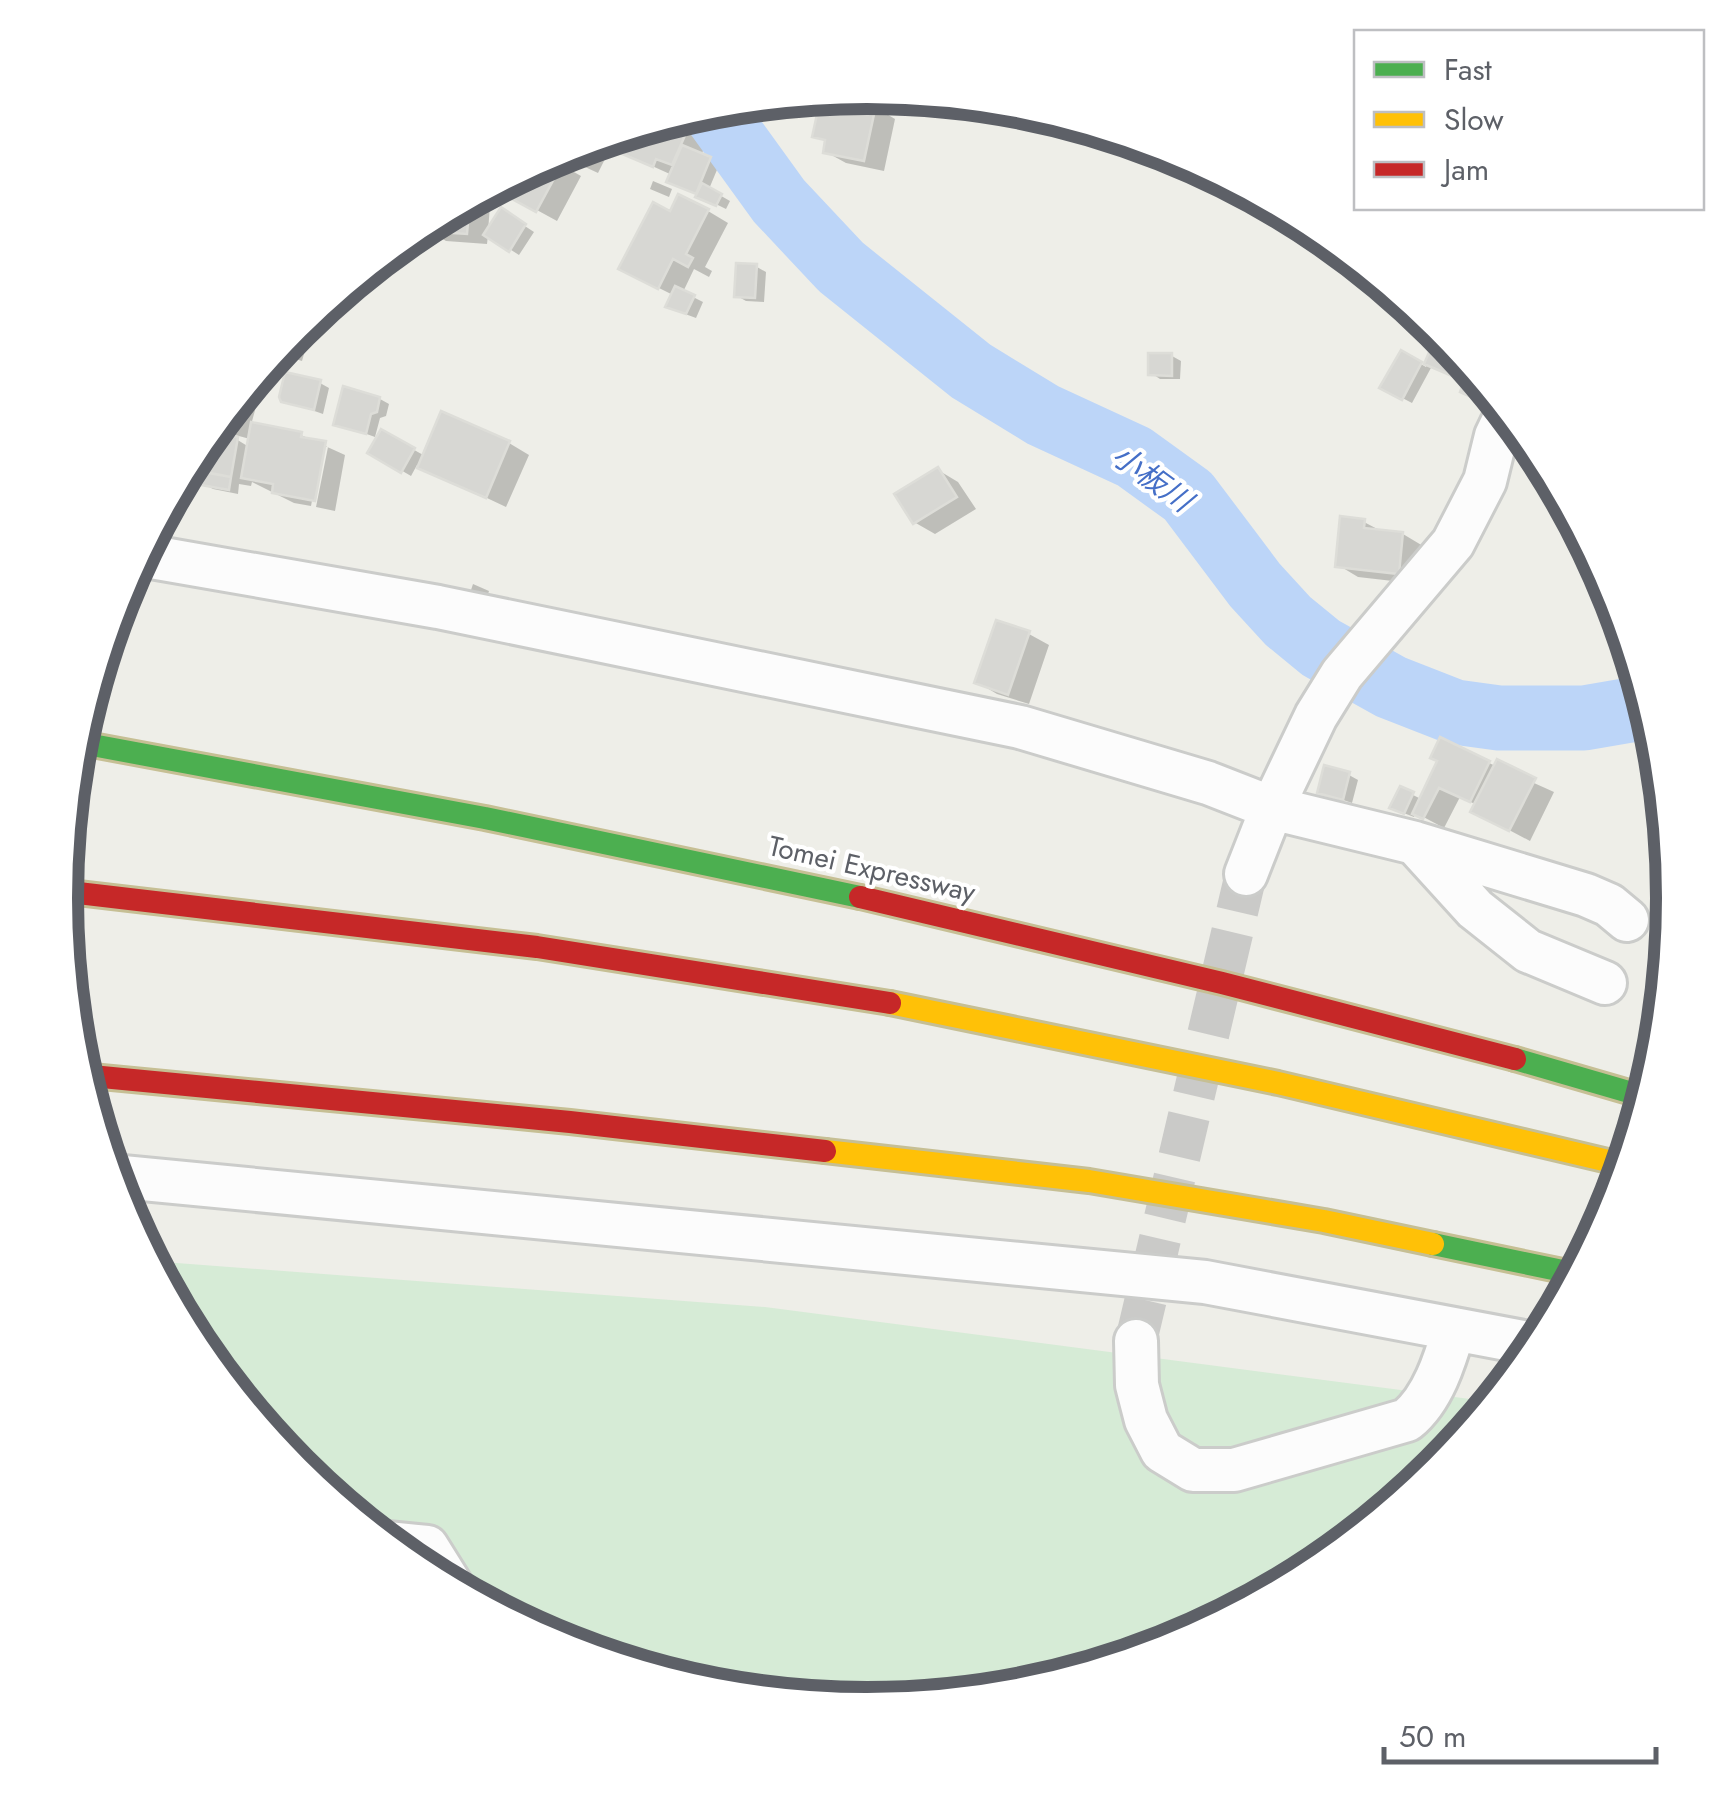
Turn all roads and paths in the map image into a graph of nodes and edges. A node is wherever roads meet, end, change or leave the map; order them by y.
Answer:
1 (1500, 428) edge
2 (156, 557) edge
3 (93, 745) edge
4 (1272, 808) junction
5 (1415, 842) junction
6 (1246, 874) tunnel mouth
7 (78, 892) edge
8 (1627, 920) dead end
9 (1605, 983) dead end
10 (98, 1077) edge
11 (1632, 1093) edge
12 (1611, 1162) edge
13 (129, 1178) edge
14 (1563, 1271) edge
15 (1454, 1329) junction
16 (1136, 1341) tunnel mouth
17 (1520, 1341) edge

1 - 4 street
2 - 4 street
3 - 11 highway, Tomei Expressway
4 - 5 street
4 - 6 street
5 - 8 street
5 - 9 street
7 - 12 highway
10 - 14 highway
13 - 15 street
15 - 16 street
15 - 17 street

